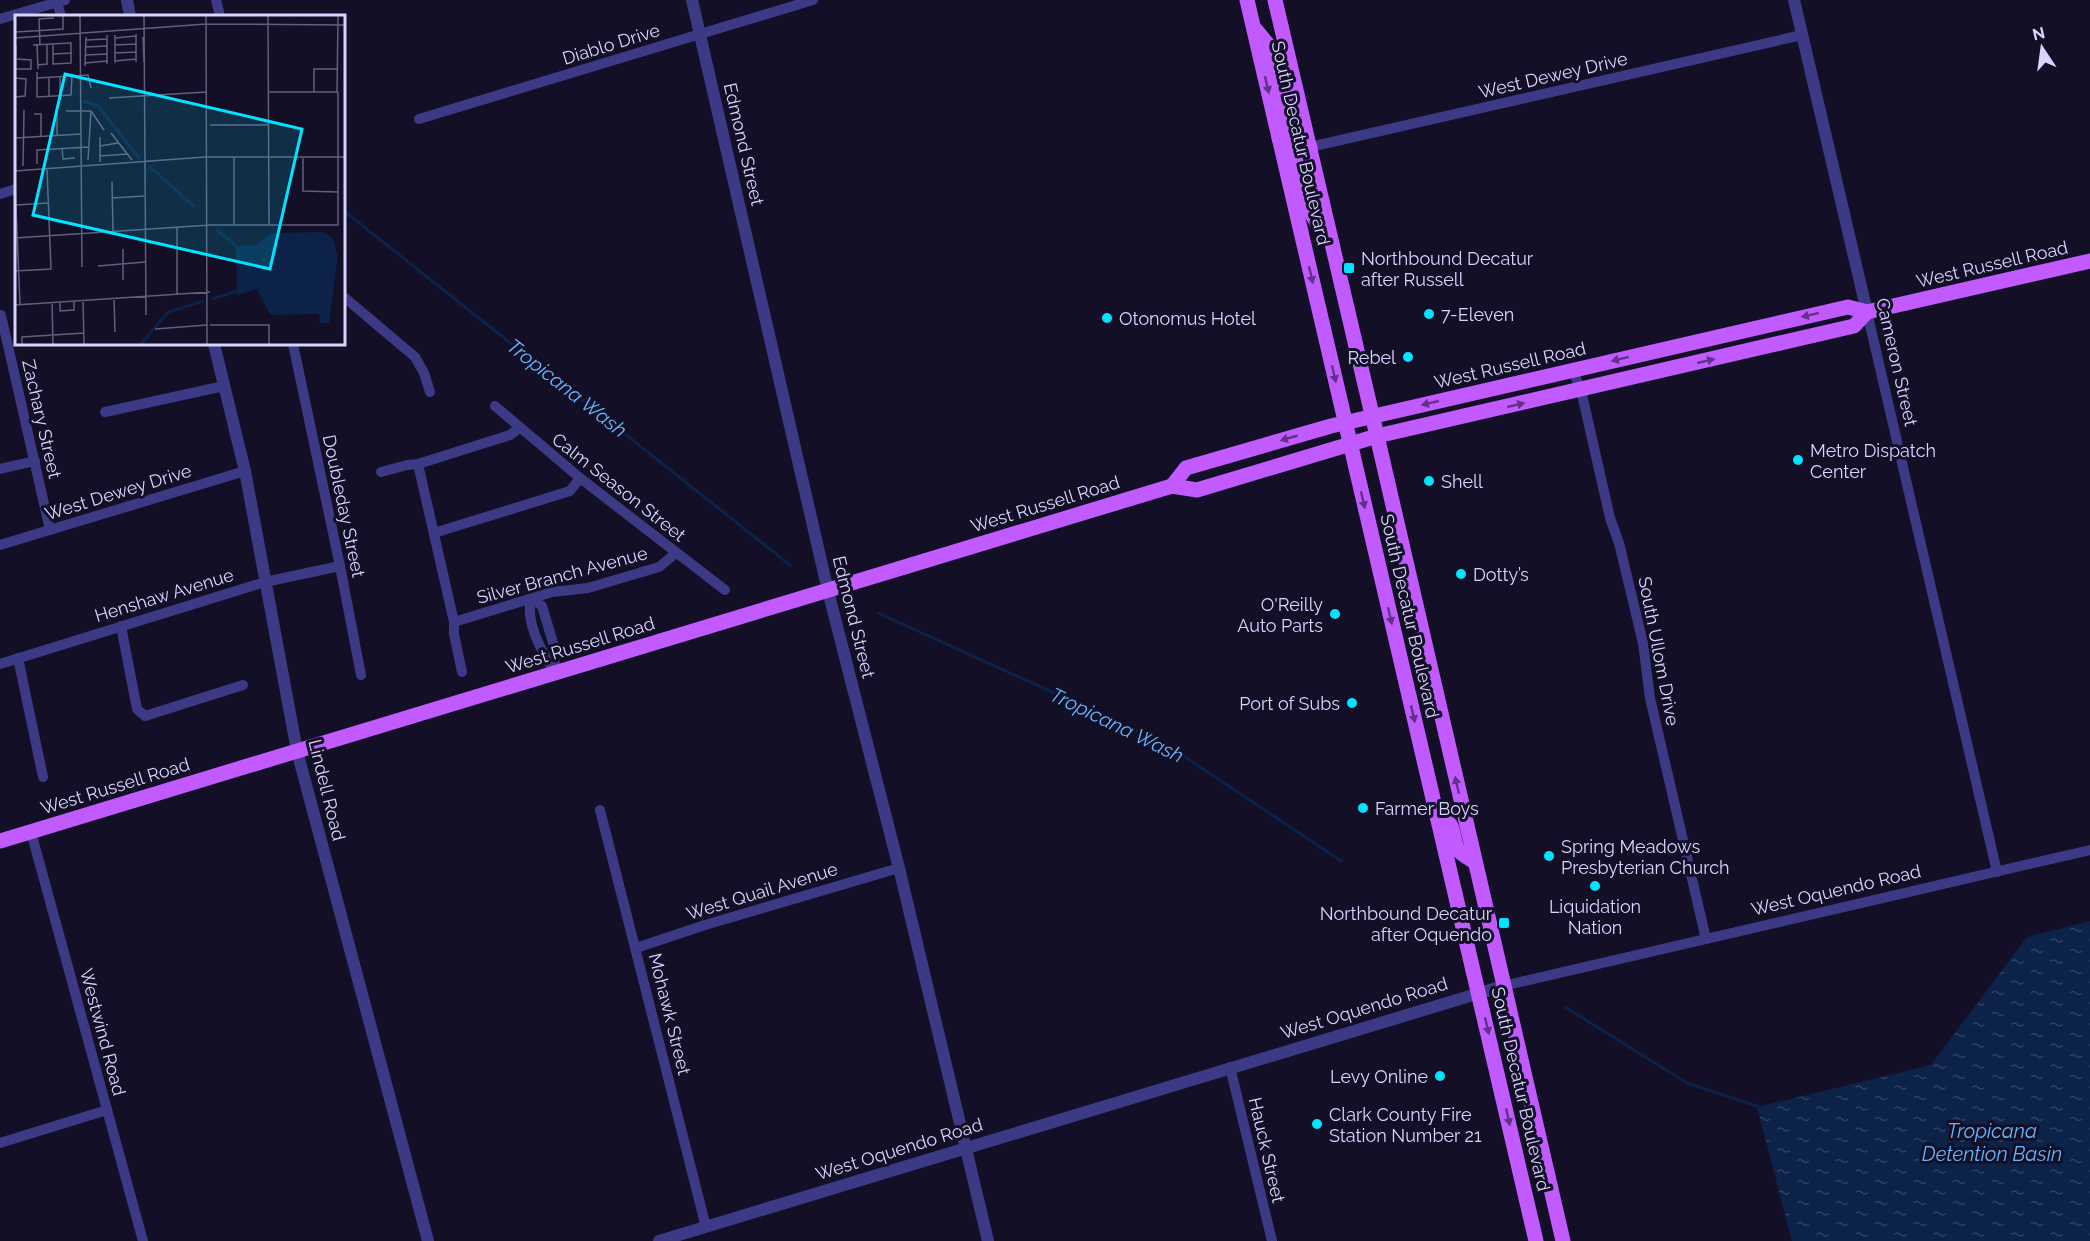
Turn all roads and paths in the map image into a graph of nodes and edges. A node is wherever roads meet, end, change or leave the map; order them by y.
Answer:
1 (127, 0) edge
2 (216, 0) edge
3 (692, 0) edge
4 (813, 0) edge
5 (1247, 0) edge
6 (1275, 0) edge
7 (1794, 0) edge
8 (61, 1) edge
9 (130, 15) edge
10 (220, 15) edge
11 (0, 19) edge
12 (1254, 28) junction
13 (701, 34) junction
14 (1802, 35) junction
15 (419, 119) dead end
16 (1279, 138) junction
17 (1310, 147) junction
18 (15, 189) edge
19 (0, 194) edge
20 (1334, 249) junction
21 (2090, 261) edge
22 (345, 298) edge
23 (1867, 312) junction
24 (2, 315) dead end
25 (214, 345) edge
26 (293, 345) edge
27 (4, 350) edge
28 (1573, 371) junction
29 (224, 386) junction
30 (1581, 390) junction
31 (429, 392) dead end
32 (495, 406) dead end
33 (105, 412) dead end
34 (1372, 416) junction
35 (1345, 423) junction
36 (519, 428) junction
37 (1377, 436) junction
38 (1350, 443) junction
39 (34, 461) junction
40 (418, 464) junction
41 (0, 469) edge
42 (245, 471) junction
43 (381, 472) dead end
44 (580, 478) junction
45 (1172, 486) junction
46 (50, 530) junction
47 (434, 533) junction
48 (0, 545) edge
49 (676, 553) junction
50 (340, 566) junction
51 (264, 582) junction
52 (725, 590) dead end
53 (828, 591) junction
54 (531, 598) junction
55 (454, 622) junction
56 (121, 626) junction
57 (18, 658) junction
58 (0, 664) edge
59 (462, 672) dead end
60 (555, 673) junction
61 (360, 675) dead end
62 (243, 685) dead end
63 (297, 751) junction
64 (43, 777) dead end
65 (600, 810) dead end
66 (1438, 819) junction
67 (31, 832) junction
68 (0, 841) edge
69 (2090, 850) edge
70 (1474, 862) junction
71 (899, 868) junction
72 (1997, 872) junction
73 (1706, 939) junction
74 (636, 948) junction
75 (1503, 986) junction
76 (1479, 993) junction
77 (1230, 1067) junction
78 (107, 1110) junction
79 (0, 1143) edge
80 (966, 1147) junction
81 (706, 1227) junction
82 (143, 1241) edge
83 (428, 1241) edge
84 (658, 1241) edge
85 (988, 1241) edge
86 (1272, 1241) edge
87 (1536, 1241) edge
88 (1563, 1241) edge

1 - 9 street
2 - 10 street
3 - 13 street, Edmond Street
4 - 13 street, Diablo Drive
5 - 12 main road, South Decatur Boulevard
6 - 17 main road, South Decatur Boulevard
7 - 14 street, Cameron Street
8 - 11 street
12 -> 16 main road, South Decatur Boulevard
12 - 17 main road
13 - 15 street, Diablo Drive
13 - 53 street, Edmond Street
14 - 17 street, West Dewey Drive
14 - 23 street, Cameron Street
16 - 20 main road
16 -> 35 main road, South Decatur Boulevard
17 - 20 main road, South Decatur Boulevard
18 - 19 street
20 - 34 main road, South Decatur Boulevard
21 - 23 main road, West Russell Road
22 - 31 street
23 -> 28 main road, West Russell Road
30 -> 23 main road, West Russell Road
23 - 72 street, Cameron Street
24 - 27 street, Zachary Street
25 - 29 street, Lindell Road
26 - 50 street, Doubleday Street
27 - 39 street, Zachary Street
28 - 30 street, South Ullom Drive
28 -> 34 main road, West Russell Road
29 - 33 street
29 - 42 street, Lindell Road
37 -> 30 main road, West Russell Road
30 - 73 street, South Ullom Drive
32 - 36 street, Calm Season Street
34 - 35 main road, West Russell Road
34 - 37 main road, South Decatur Boulevard
35 - 38 main road, South Decatur Boulevard
35 -> 45 main road, West Russell Road
36 - 40 street
36 - 44 street, Calm Season Street
37 - 38 main road, West Russell Road
70 -> 37 main road, South Decatur Boulevard
38 - 45 main road, West Russell Road
38 -> 66 main road, South Decatur Boulevard
39 - 41 street
39 - 46 street, Zachary Street
40 - 43 street
40 - 47 street
42 - 46 street, West Dewey Drive
42 - 51 street, Lindell Road
44 - 47 street
44 - 49 street, Calm Season Street
45 - 53 main road, West Russell Road
46 - 48 street, West Dewey Drive
47 - 55 street
49 - 52 street, Calm Season Street
49 - 54 street, Silver Branch Avenue
50 - 51 street, Henshaw Avenue
50 - 61 street, Doubleday Street
51 - 56 street, Henshaw Avenue
51 - 63 street, Lindell Road
53 - 60 main road, West Russell Road
53 - 71 street, Edmond Street
54 - 55 street, Silver Branch Avenue
54 - 60 street
55 - 59 street
56 - 57 street, Henshaw Avenue
56 - 62 street
57 - 58 street, Henshaw Avenue
57 - 64 street
60 - 63 main road, West Russell Road
63 - 67 main road, West Russell Road
63 - 83 street, Lindell Road
65 - 74 street, Mohawk Street
66 - 70 main road
66 - 76 main road, South Decatur Boulevard
67 - 68 main road, West Russell Road
67 - 78 street, Westwind Road
69 - 72 street, West Oquendo Road
70 - 75 main road, South Decatur Boulevard
71 - 74 street, West Quail Avenue
71 - 80 street, Edmond Street
72 - 73 street, West Oquendo Road
73 - 75 street, West Oquendo Road
74 - 81 street, Mohawk Street
75 - 76 street, West Oquendo Road
75 - 88 main road, South Decatur Boulevard
76 - 77 street, West Oquendo Road
76 -> 87 main road, South Decatur Boulevard
77 - 80 street, West Oquendo Road
77 - 86 street, Hauck Street
78 - 79 street
78 - 82 street, Westwind Road
80 - 81 street, West Oquendo Road
80 - 85 street, Edmond Street
81 - 84 street, West Oquendo Road

